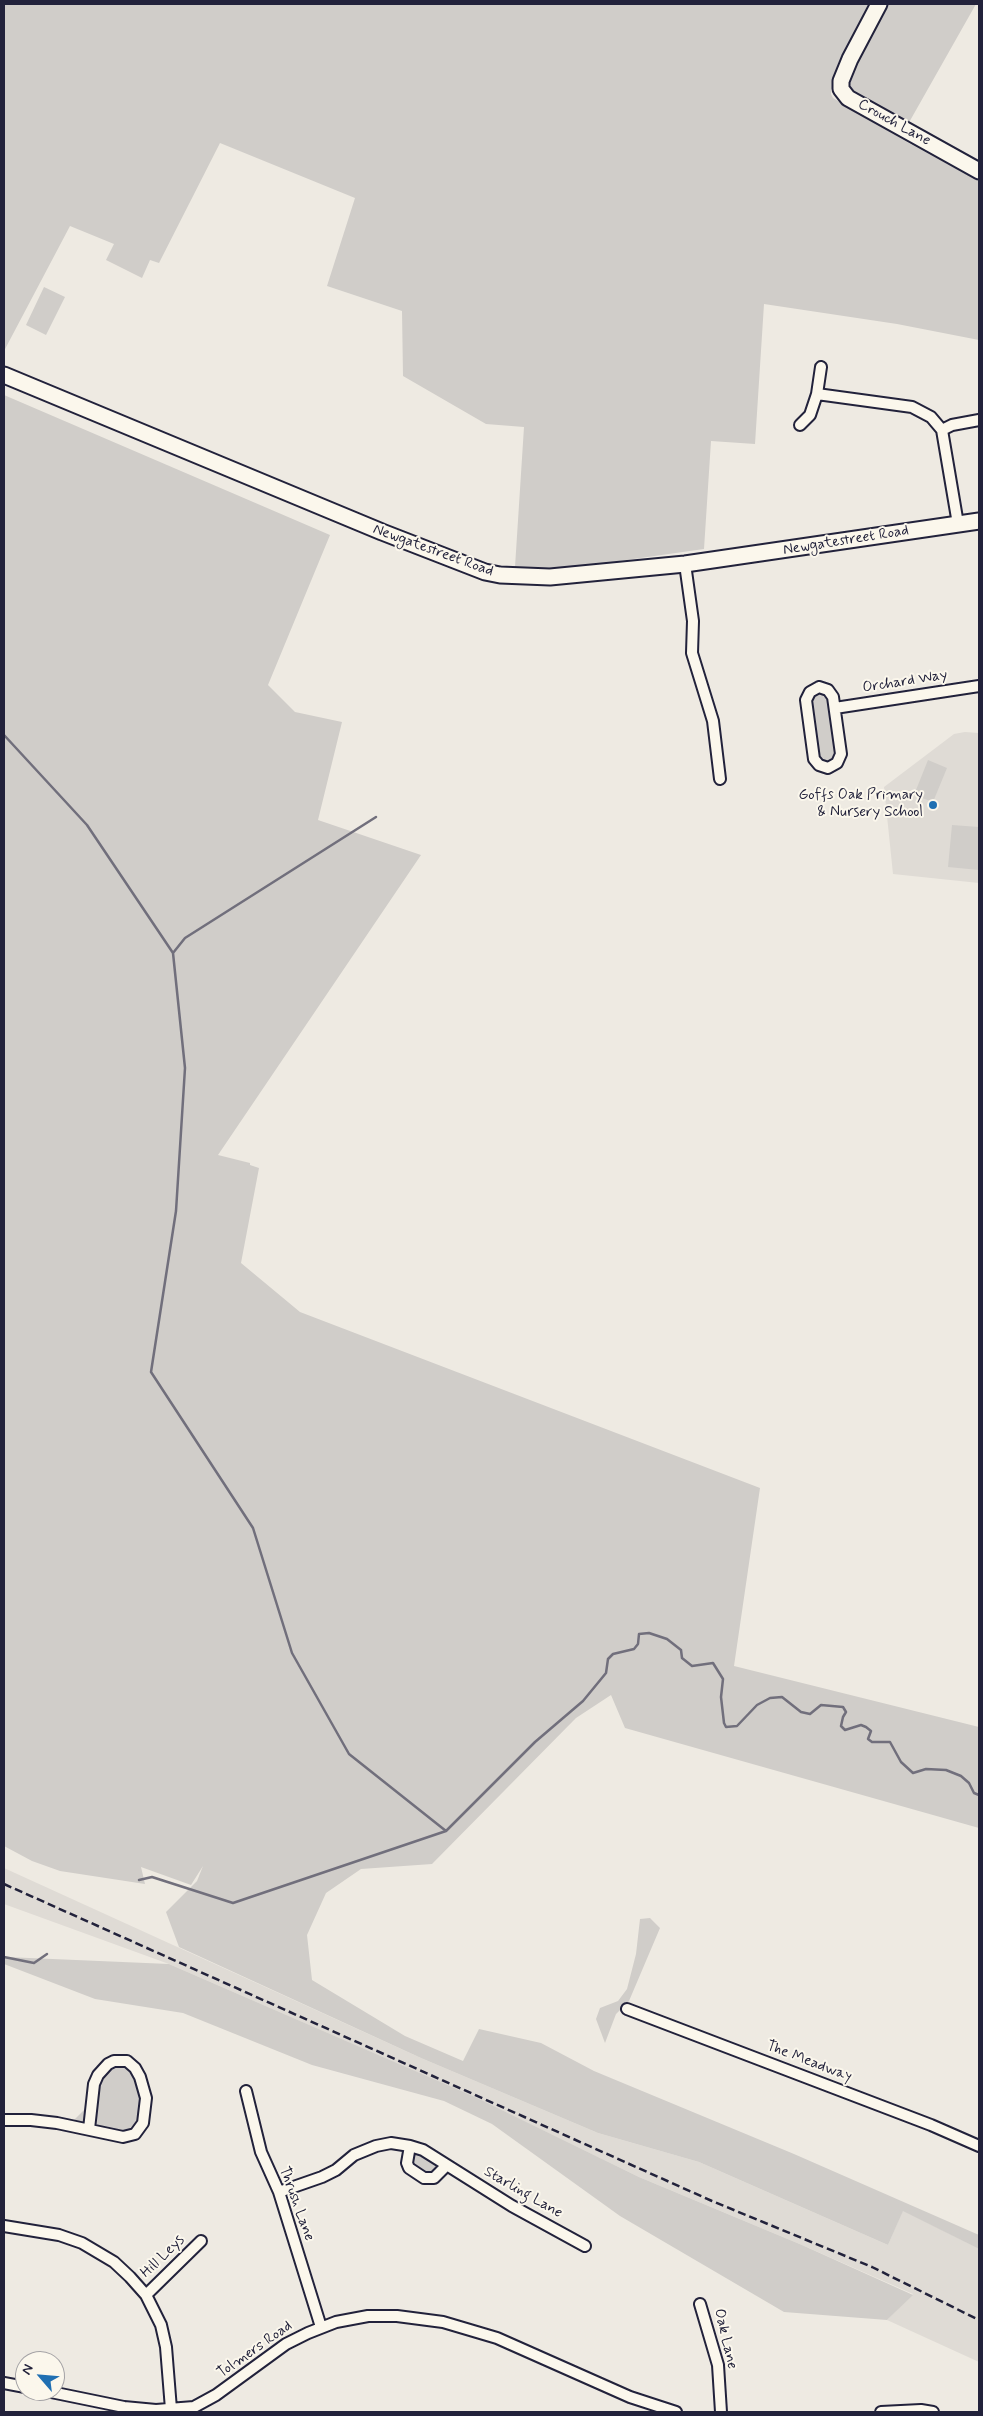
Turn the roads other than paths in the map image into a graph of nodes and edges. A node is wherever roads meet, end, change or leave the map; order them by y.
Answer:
1 (879, 4) edge
2 (979, 171) edge
3 (821, 367) dead end
4 (4, 374) edge
5 (817, 394) junction
6 (979, 420) edge
7 (800, 425) dead end
8 (942, 430) junction
9 (972, 524) edge
10 (685, 564) junction
11 (979, 686) edge
12 (835, 708) junction
13 (720, 779) dead end
14 (627, 2009) dead end
15 (246, 2091) dead end
16 (4, 2120) edge
17 (89, 2130) junction
18 (410, 2146) junction
19 (979, 2146) edge
20 (446, 2166) junction
21 (278, 2192) junction
22 (4, 2226) edge
23 (201, 2241) dead end
24 (585, 2246) dead end
25 (146, 2294) junction
26 (700, 2304) dead end
27 (321, 2327) junction
28 (65, 2395) edge
29 (124, 2409) edge
30 (170, 2409) junction
31 (676, 2412) edge
32 (721, 2412) edge
33 (881, 2412) edge
34 (933, 2412) edge

1 - 2 street, Crouch Lane
3 - 5 street
4 - 10 street, Newgatestreet Road
5 - 7 street
5 - 8 street
6 - 8 street
8 - 9 street
9 - 10 street, Newgatestreet Road
10 - 13 street
11 - 12 street, Orchard Way
12 - 12 street
14 - 19 street, The Meadway
15 - 21 street, Thrush Lane
16 - 17 street
17 - 17 street
18 - 20 street, Starling Lane
18 - 20 street
18 - 21 street, Starling Lane
20 - 24 street, Starling Lane
21 - 27 street, Thrush Lane
22 - 25 street
23 - 25 street, Hill Leys
25 - 30 street
26 - 32 street, Oak Lane
27 - 30 street, Tolmers Road
27 - 31 street, Tolmers Road
28 - 29 street, Tolmers Road
29 - 30 street, Tolmers Road
33 - 34 street

